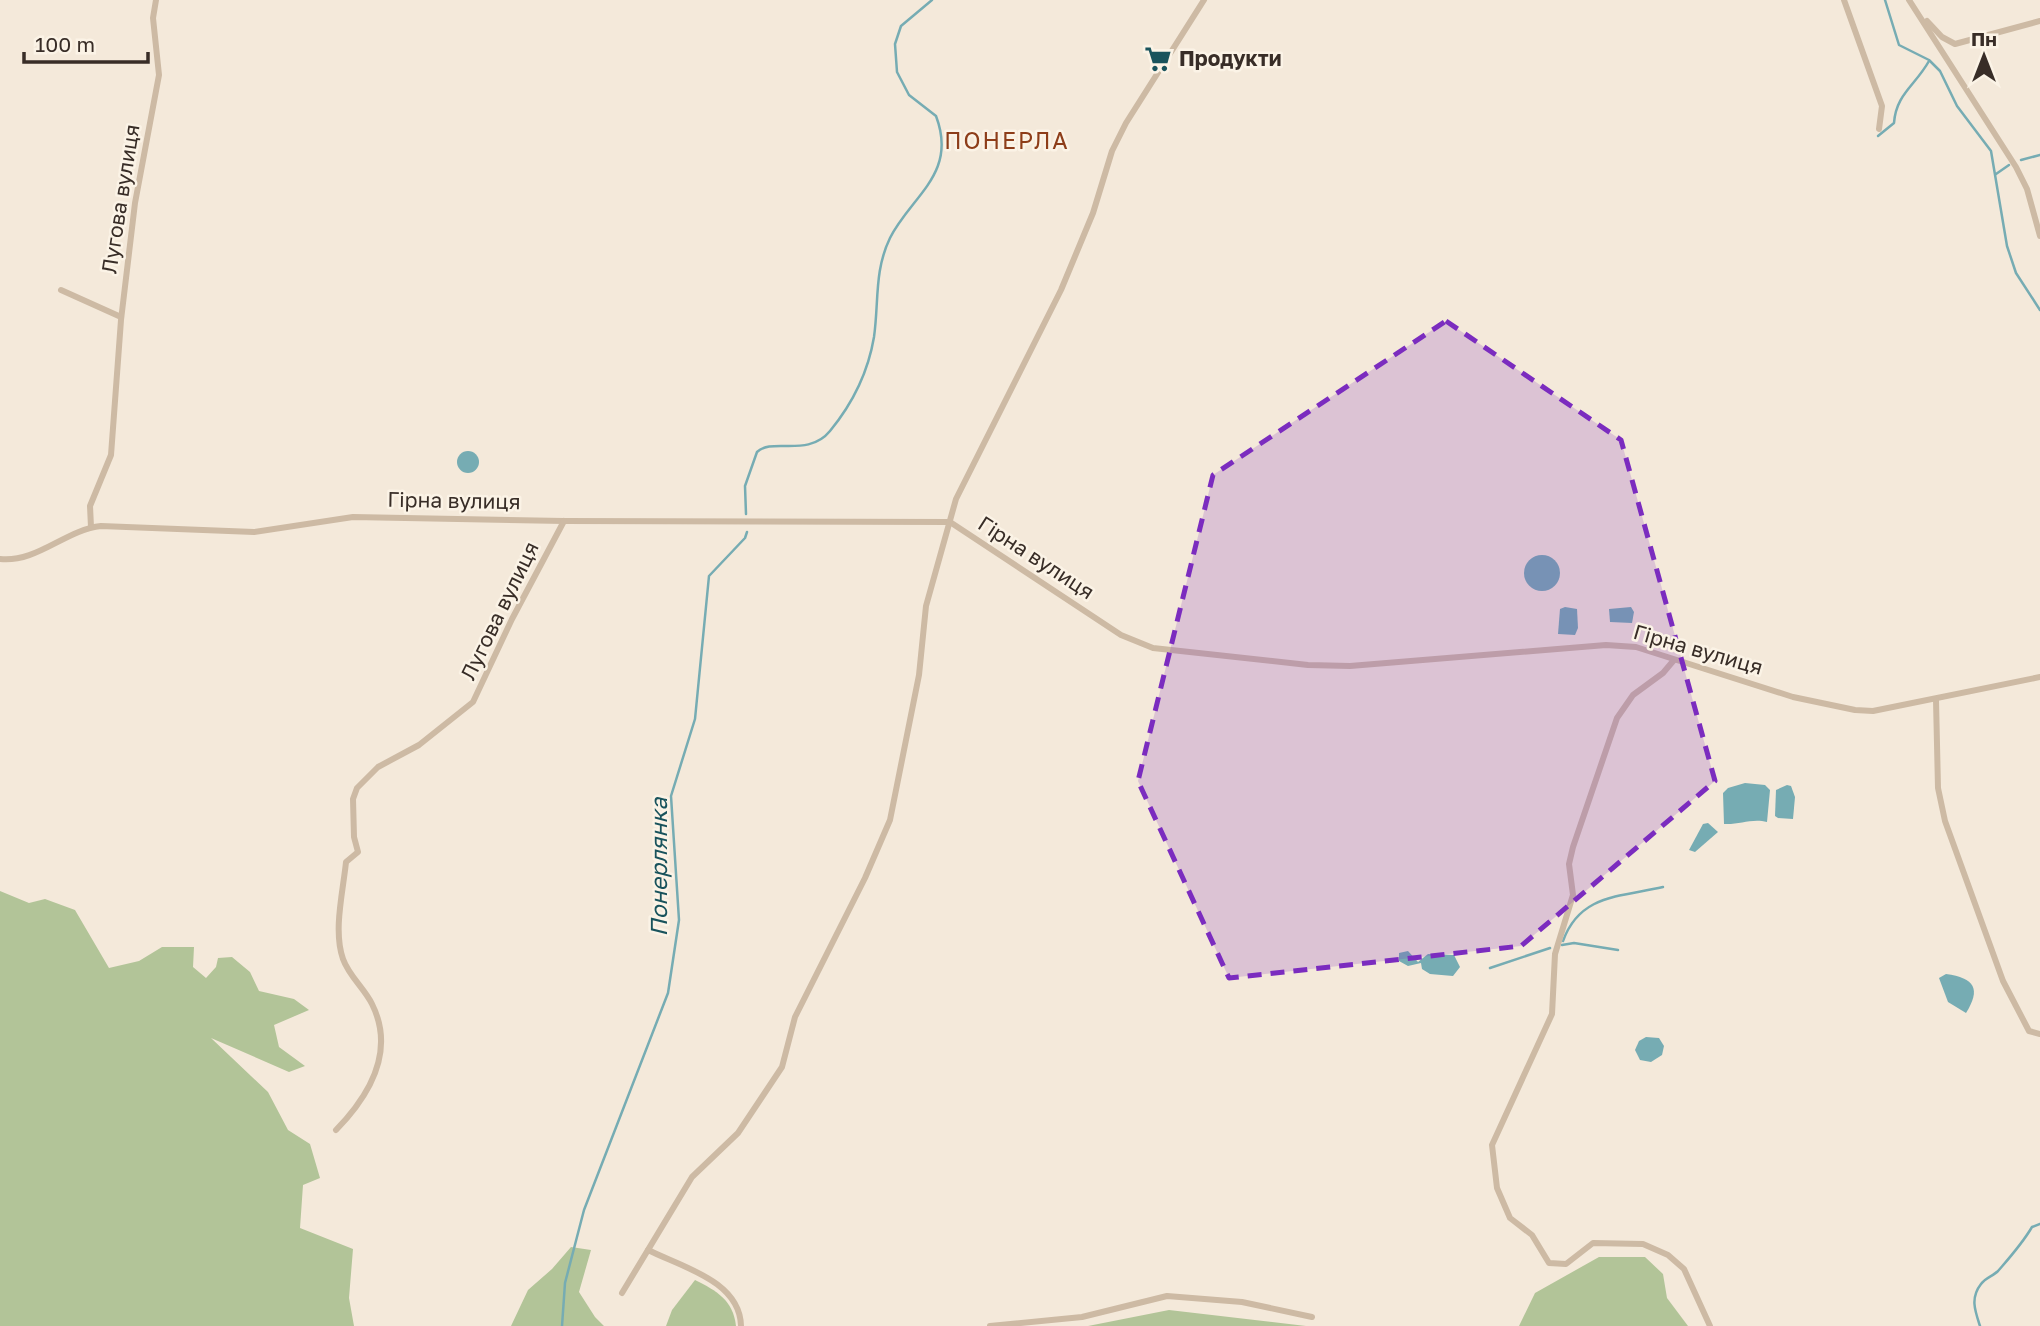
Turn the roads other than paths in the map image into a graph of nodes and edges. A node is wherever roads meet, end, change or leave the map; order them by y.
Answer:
1 (156, 0) edge
2 (1204, 0) edge
3 (1844, 0) edge
4 (1909, 0) edge
5 (1923, 17) junction
6 (2040, 21) edge
7 (1879, 129) dead end
8 (2039, 231) edge
9 (61, 290) dead end
10 (121, 317) junction
11 (564, 522) junction
12 (950, 522) junction
13 (91, 527) junction
14 (0, 559) edge
15 (1674, 660) junction
16 (2040, 677) edge
17 (1936, 700) junction
18 (2040, 1034) edge
19 (336, 1130) dead end
20 (648, 1250) junction
21 (622, 1293) dead end
22 (1312, 1317) dead end
23 (741, 1326) edge
24 (990, 1326) edge
25 (1710, 1326) edge

1 - 10 street, Лугова вулиця
2 - 12 street
3 - 7 street
4 - 5 street
5 - 6 street
5 - 8 street
9 - 10 street
10 - 13 street, Лугова вулиця
11 - 12 street, Гірна вулиця
11 - 13 street, Гірна вулиця
11 - 19 street, Лугова вулиця
12 - 15 street, Гірна вулиця
12 - 20 street
13 - 14 street, Гірна вулиця
15 - 17 street, Гірна вулиця
15 - 25 street
16 - 17 street, Гірна вулиця
17 - 18 street
20 - 21 street
20 - 23 street
22 - 24 street

